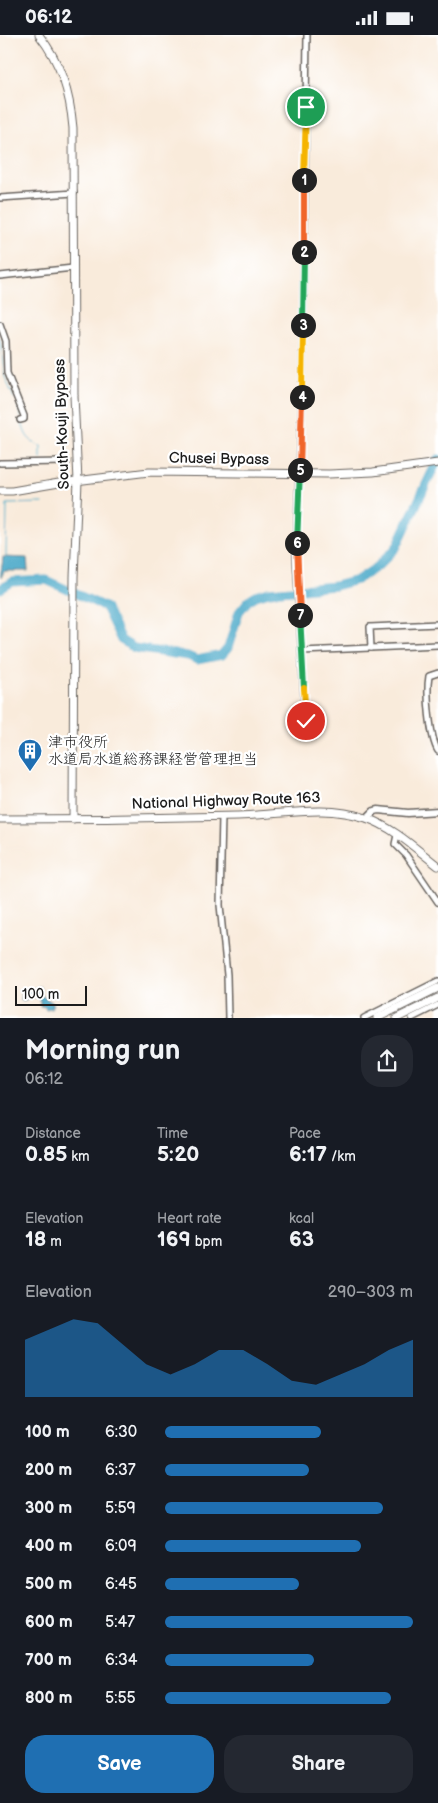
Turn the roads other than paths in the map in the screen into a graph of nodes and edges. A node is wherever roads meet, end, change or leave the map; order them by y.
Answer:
1 (40, 35) edge
2 (307, 35) edge
3 (74, 193) junction
4 (0, 198) edge
5 (73, 268) junction
6 (0, 276) edge
7 (0, 324) edge
8 (22, 419) dead end
9 (67, 462) dead end
10 (0, 463) edge
11 (438, 463) edge
12 (300, 474) junction
13 (78, 481) junction
14 (0, 491) edge
15 (438, 624) edge
16 (438, 645) edge
17 (371, 648) junction
18 (302, 651) junction
19 (438, 673) edge
20 (306, 733) dead end
21 (438, 751) edge
22 (438, 811) edge
23 (222, 816) junction
24 (367, 818) junction
25 (0, 819) edge
26 (73, 819) junction
27 (397, 835) junction
28 (438, 866) edge
29 (438, 902) edge
30 (438, 981) edge
31 (438, 988) edge
32 (438, 999) edge
33 (438, 1005) edge
34 (228, 1018) edge
35 (364, 1018) edge
36 (377, 1018) edge
37 (397, 1018) edge
38 (412, 1018) edge

1 - 3 highway, South-Kouji Bypass
2 - 12 street
3 - 4 street
3 - 5 highway, South-Kouji Bypass
5 - 6 street
5 - 13 highway, South-Kouji Bypass
7 - 8 street
9 - 10 street
11 - 12 highway, Chusei Bypass
12 - 13 highway, Chusei Bypass
12 - 18 street
13 - 14 highway, Chusei Bypass
13 - 26 highway, South-Kouji Bypass
15 - 17 street
16 - 17 street
17 - 18 street
18 - 20 street
19 - 21 street
22 - 24 main road
23 - 24 highway, National Highway Route 163
23 - 26 highway, National Highway Route 163
23 - 34 street
24 - 27 highway, National Highway Route 163
25 - 26 highway, National Highway Route 163
27 - 28 highway, National Highway Route 163
27 - 29 street
30 - 35 street
31 - 36 highway
32 - 37 highway
33 - 38 street

